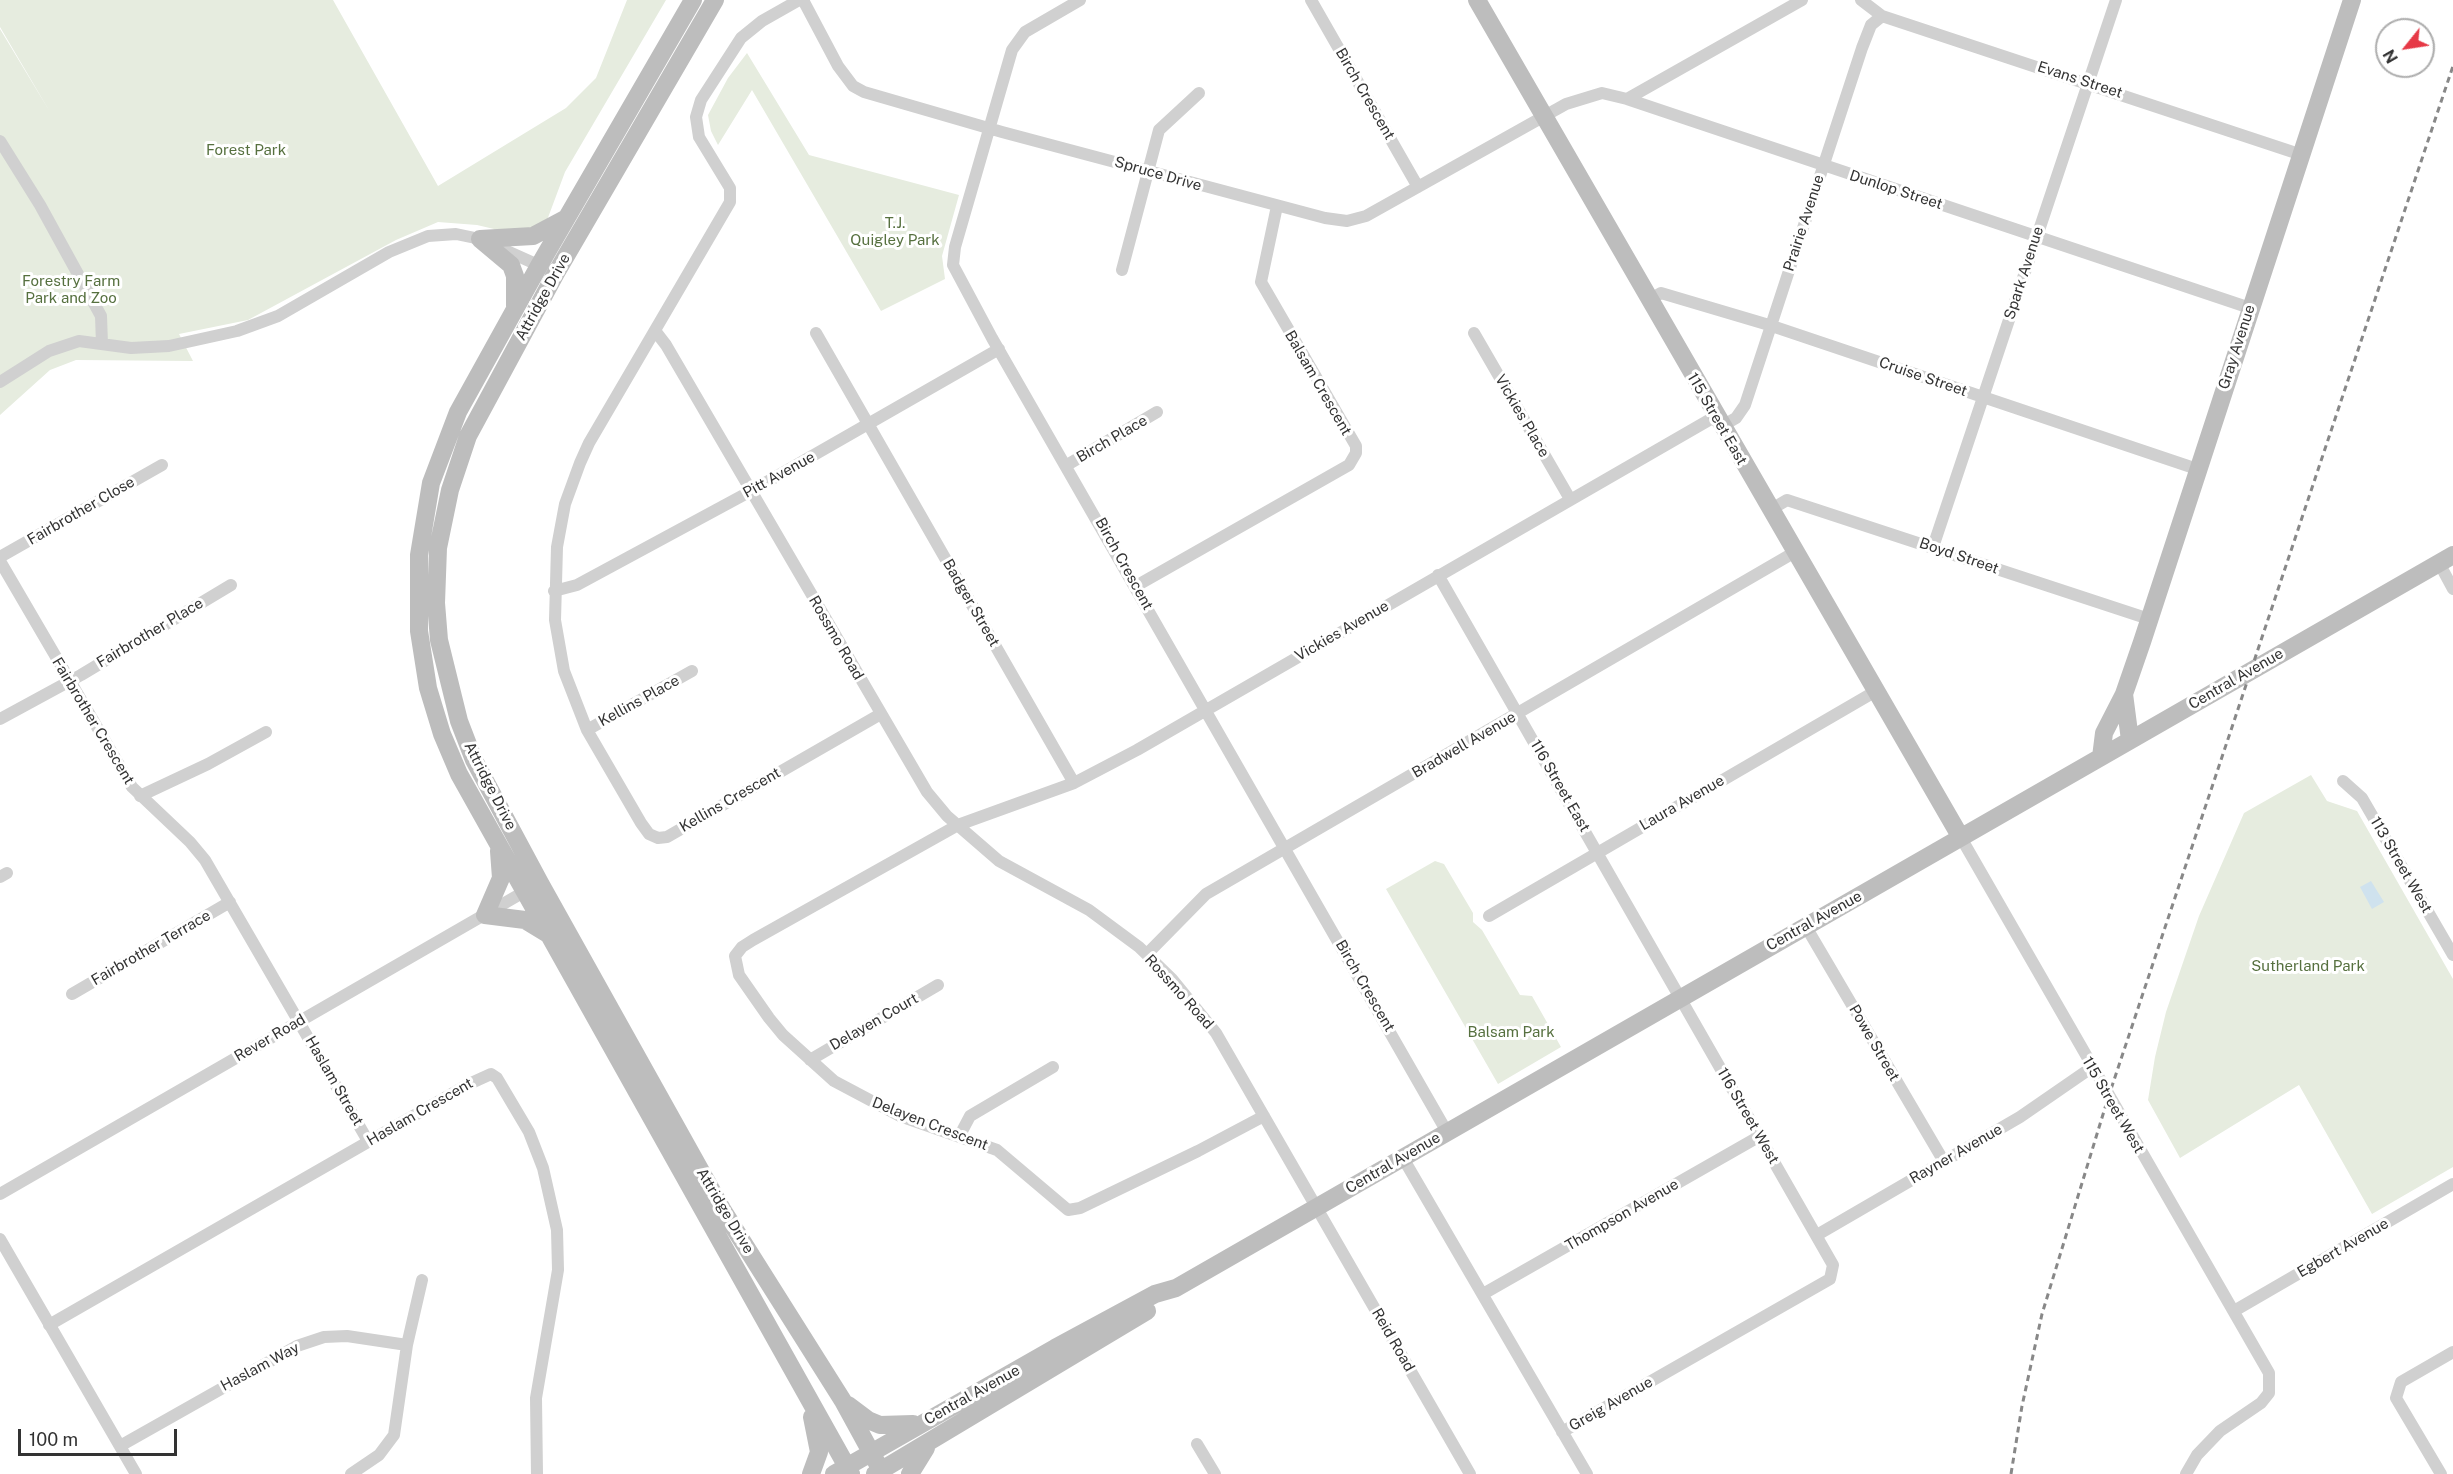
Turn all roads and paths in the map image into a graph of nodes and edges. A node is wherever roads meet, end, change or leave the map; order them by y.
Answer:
1 (693, 0) edge
2 (715, 0) edge
3 (801, 0) edge
4 (1080, 0) edge
5 (1311, 0) edge
6 (1477, 0) edge
7 (1802, 0) edge
8 (1861, 0) edge
9 (2116, 0) edge
10 (2348, 1) edge
11 (1882, 16) junction
12 (2088, 83) junction
13 (1199, 93) dead end
14 (1627, 99) junction
15 (1543, 117) junction
16 (988, 129) junction
17 (0, 141) edge
18 (2302, 155) junction
19 (1823, 165) junction
20 (1149, 171) junction
21 (1418, 187) junction
22 (1277, 206) junction
23 (569, 216) junction
24 (2036, 236) junction
25 (480, 239) junction
26 (548, 269) junction
27 (1122, 270) dead end
28 (1649, 300) junction
29 (515, 308) junction
30 (2250, 308) junction
31 (1769, 325) junction
32 (656, 332) junction
33 (816, 333) dead end
34 (1474, 333) dead end
35 (102, 344) junction
36 (999, 350) junction
37 (0, 382) edge
38 (1984, 399) junction
39 (1157, 412) dead end
40 (1719, 421) junction
41 (869, 424) junction
42 (162, 465) dead end
43 (1067, 465) junction
44 (2198, 469) junction
45 (751, 491) junction
46 (1570, 500) junction
47 (1770, 510) junction
48 (1933, 547) junction
49 (1795, 552) junction
50 (0, 559) edge
51 (2446, 559) edge
52 (1438, 575) junction
53 (231, 585) dead end
54 (1136, 586) junction
55 (2453, 588) edge
56 (554, 591) junction
57 (2150, 619) junction
58 (692, 672) dead end
59 (69, 680) junction
60 (1876, 691) junction
61 (2124, 694) junction
62 (1207, 710) junction
63 (1518, 714) junction
64 (879, 715) junction
65 (0, 719) edge
66 (587, 730) junction
67 (266, 732) dead end
68 (2130, 740) junction
69 (2101, 757) junction
70 (2343, 781) dead end
71 (1074, 783) junction
72 (140, 796) junction
73 (958, 825) junction
74 (1960, 836) junction
75 (497, 843) junction
76 (1286, 848) junction
77 (1598, 852) junction
78 (532, 887) junction
79 (230, 902) junction
80 (485, 915) junction
81 (1489, 916) dead end
82 (1805, 925) junction
83 (2447, 933) edge
84 (548, 934) junction
85 (1147, 954) junction
86 (2453, 955) edge
87 (938, 985) dead end
88 (72, 994) dead end
89 (1679, 997) junction
90 (299, 1021) junction
91 (810, 1060) junction
92 (1053, 1067) dead end
93 (2091, 1068) junction
94 (1264, 1116) junction
95 (1447, 1132) junction
96 (960, 1135) junction
97 (1760, 1136) junction
98 (368, 1141) junction
99 (1403, 1158) junction
100 (1943, 1160) junction
101 (2453, 1184) edge
102 (0, 1194) edge
103 (1317, 1207) junction
104 (1817, 1235) junction
105 (0, 1239) edge
106 (422, 1280) dead end
107 (1176, 1288) junction
108 (1483, 1294) junction
109 (2234, 1311) junction
110 (49, 1325) junction
111 (407, 1345) junction
112 (2453, 1352) edge
113 (805, 1392) junction
114 (843, 1401) junction
115 (921, 1423) junction
116 (1562, 1432) junction
117 (931, 1441) junction
118 (1197, 1444) dead end
119 (120, 1446) junction
120 (871, 1452) junction
121 (844, 1471) edge
122 (876, 1473) edge
123 (136, 1474) edge
124 (351, 1474) edge
125 (537, 1474) edge
126 (812, 1474) edge
127 (910, 1474) edge
128 (1215, 1474) edge
129 (1470, 1474) edge
130 (1587, 1474) edge
131 (2186, 1474) edge
132 (2441, 1474) edge

1 - 23 main road, Attridge Drive
2 - 26 main road, Attridge Drive
3 - 16 street, Spruce Drive
3 - 32 street
4 - 16 street, Birch Crescent
5 - 21 street, Birch Crescent
6 - 15 main road, 115 Street East
7 - 14 street
8 - 11 street, Evans Street
9 - 12 street, Spark Avenue
10 - 18 main road, Gray Avenue
11 - 12 street, Evans Street
11 - 19 street, Prairie Avenue
12 - 18 street, Evans Street
12 - 24 street, Spark Avenue
13 - 20 street
14 - 15 street, Dunlop Street
14 - 19 street, Dunlop Street
15 - 21 street, Spruce Drive
15 - 28 main road, 115 Street East
16 - 20 street, Spruce Drive
16 - 36 street, Birch Crescent
17 - 35 street
18 - 30 main road, Gray Avenue
19 - 24 street, Dunlop Street
19 - 31 street, Prairie Avenue
20 - 22 street, Spruce Drive
20 - 27 street
21 - 22 street, Spruce Drive
22 - 54 street, Balsam Crescent
23 - 25 main road
23 - 26 main road, Attridge Drive
24 - 30 street, Dunlop Street
24 - 38 street, Spark Avenue
25 - 26 street
25 - 29 main road
25 - 35 street
26 - 29 main road, Attridge Drive
26 - 78 main road, Attridge Drive
28 - 31 street, Cruise Street
28 - 40 main road, 115 Street East
29 - 75 main road, Attridge Drive
30 - 44 main road, Gray Avenue
31 - 38 street, Cruise Street
31 - 40 street, Prairie Avenue
32 - 45 street, Rossmo Road
32 - 56 street, Kellins Crescent
33 - 41 street, Badger Street
34 - 46 street, Vickies Place
35 - 37 street
36 - 41 street, Pitt Avenue
36 - 43 street, Birch Crescent
38 - 44 street, Cruise Street
38 - 48 street, Spark Avenue
39 - 43 street, Birch Place
40 - 46 street, Vickies Avenue
40 - 47 main road, 115 Street East
41 - 45 street, Pitt Avenue
41 - 71 street, Badger Street
42 - 50 street, Fairbrother Close
43 - 54 street, Birch Crescent
44 - 57 main road, Gray Avenue
45 - 56 street, Pitt Avenue
45 - 64 street, Rossmo Road
46 - 52 street, Vickies Avenue
47 - 48 street, Boyd Street
47 - 49 main road, 115 Street East
48 - 57 street, Boyd Street
49 - 60 main road, 115 Street East
49 - 63 street, Bradwell Avenue
50 - 59 street, Fairbrother Crescent
51 - 55 street
51 - 68 main road, Central Avenue
52 - 62 street, Vickies Avenue
52 - 63 street, 116 Street East
53 - 59 street, Fairbrother Place
54 - 62 street, Birch Crescent
56 - 66 street, Kellins Crescent
57 - 61 main road, Gray Avenue
58 - 66 street, Kellins Place
59 - 65 street, Fairbrother Place
59 - 72 street, Fairbrother Crescent
60 - 74 main road, 115 Street East
60 - 77 street, Laura Avenue
61 - 68 main road, Gray Avenue
61 - 69 main road, Gray Avenue
62 - 71 street, Vickies Avenue
62 - 76 street, Birch Crescent
63 - 76 street, Bradwell Avenue
63 - 77 street, 116 Street East
64 - 66 street, Kellins Crescent
64 - 73 street, Rossmo Road
67 - 72 street
68 - 69 main road, Central Avenue
69 - 74 main road, Central Avenue
70 - 83 street, 113 Street West
71 - 73 street, Vickies Avenue
72 - 79 street, Fairbrother Crescent
73 - 85 street, Rossmo Road
73 - 91 street, Delayen Crescent
74 - 82 main road, Central Avenue
74 - 93 street, 115 Street West
75 - 78 main road, Attridge Drive
75 - 80 main road
76 - 85 street, Bradwell Avenue
76 - 95 street, Birch Crescent
77 - 81 street, Laura Avenue
77 - 89 street, 116 Street East
78 - 80 street, Rever Road
78 - 84 main road, Attridge Drive
78 - 114 main road, Attridge Drive
79 - 88 street, Fairbrother Terrace
79 - 90 street, Fairbrother Crescent
80 - 84 main road
80 - 90 street, Rever Road
82 - 89 main road, Central Avenue
82 - 100 street, Powe Street
83 - 86 street, 113 Street West
84 - 113 main road, Attridge Drive
85 - 94 street, Rossmo Road
87 - 91 street, Delayen Court
89 - 95 main road, Central Avenue
89 - 97 street, 116 Street West
90 - 98 street, Haslam Street
90 - 102 street, Rever Road
91 - 96 street, Delayen Crescent
92 - 96 street
93 - 100 street, Rayner Avenue
93 - 109 street, 115 Street West
94 - 96 street, Delayen Crescent
94 - 103 street, Rossmo Road
95 - 99 main road, Central Avenue
97 - 104 street, 116 Street West
97 - 108 street, Thompson Avenue
98 - 110 street, Haslam Crescent
98 - 125 street, Haslam Crescent
99 - 103 main road, Central Avenue
99 - 108 street, Greig Avenue
100 - 104 street, Rayner Avenue
101 - 109 street, Egbert Avenue
103 - 107 main road, Central Avenue
103 - 129 street, Reid Road
104 - 116 street, Greig Avenue
105 - 110 street
106 - 111 street
107 - 115 main road, Central Avenue
107 - 117 main road, Central Avenue
108 - 116 street, Greig Avenue
109 - 131 street, 115 Street West
110 - 119 street
111 - 119 street, Haslam Way
111 - 124 street
112 - 132 street
113 - 121 main road, Attridge Drive
113 - 126 main road
114 - 115 main road
114 - 120 main road, Attridge Drive
115 - 120 main road, Central Avenue
116 - 130 street
117 - 122 main road, Central Avenue
117 - 127 main road
118 - 128 street
119 - 123 street
120 - 121 main road, Central Avenue
120 - 122 main road, Attridge Drive
121 - 122 main road

